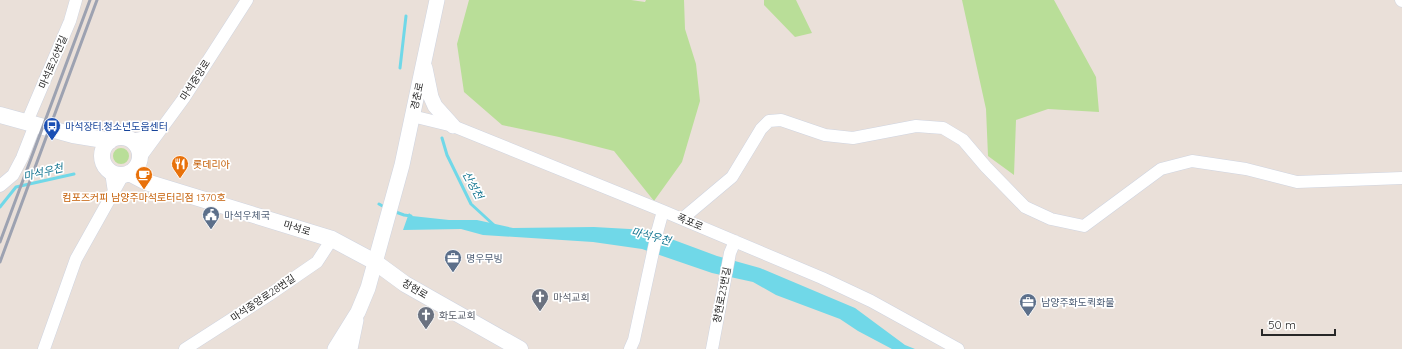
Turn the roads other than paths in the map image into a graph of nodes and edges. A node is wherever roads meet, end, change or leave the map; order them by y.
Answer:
1 (76, 0) edge
2 (246, 0) edge
3 (437, 0) edge
4 (424, 62) junction
5 (0, 115) edge
6 (412, 116) junction
7 (31, 124) junction
8 (453, 126) junction
9 (163, 128) junction
10 (73, 135) junction
11 (131, 140) junction
12 (110, 141) junction
13 (140, 158) junction
14 (117, 170) junction
15 (1402, 178) edge
16 (0, 186) edge
17 (664, 211) junction
18 (682, 219) junction
19 (332, 239) junction
20 (735, 241) junction
21 (375, 262) junction
22 (358, 312) junction
23 (44, 349) edge
24 (185, 349) edge
25 (334, 349) edge
26 (350, 349) edge
27 (520, 349) edge
28 (630, 349) edge
29 (712, 349) edge
30 (958, 349) edge

1 - 7 street, 마석로26번길
2 - 9 street, 마석중앙로
3 - 4 street, 경춘로
4 - 6 street, 경춘로
4 - 8 street
5 - 7 main road
6 - 8 street, 폭포로
6 - 21 street, 경춘로
7 - 10 main road
7 - 16 street, 마석로26번길
8 - 17 street, 폭포로
9 - 11 street
9 - 13 street, 마석중앙로
10 - 12 main road
10 - 14 main road, 마석로
11 - 12 main road
11 - 13 main road
12 - 14 main road
13 - 14 main road
14 - 19 main road, 마석로
14 - 23 street
15 - 18 street
17 - 18 street, 폭포로
17 - 28 street
18 - 20 street, 폭포로
19 - 21 main road, 마석로
19 - 24 street, 마석중앙로28번길
20 - 29 street, 창현로23번길
20 - 30 street, 폭포로
21 - 22 street
21 - 27 main road, 창현로
22 - 25 street
22 - 26 street

